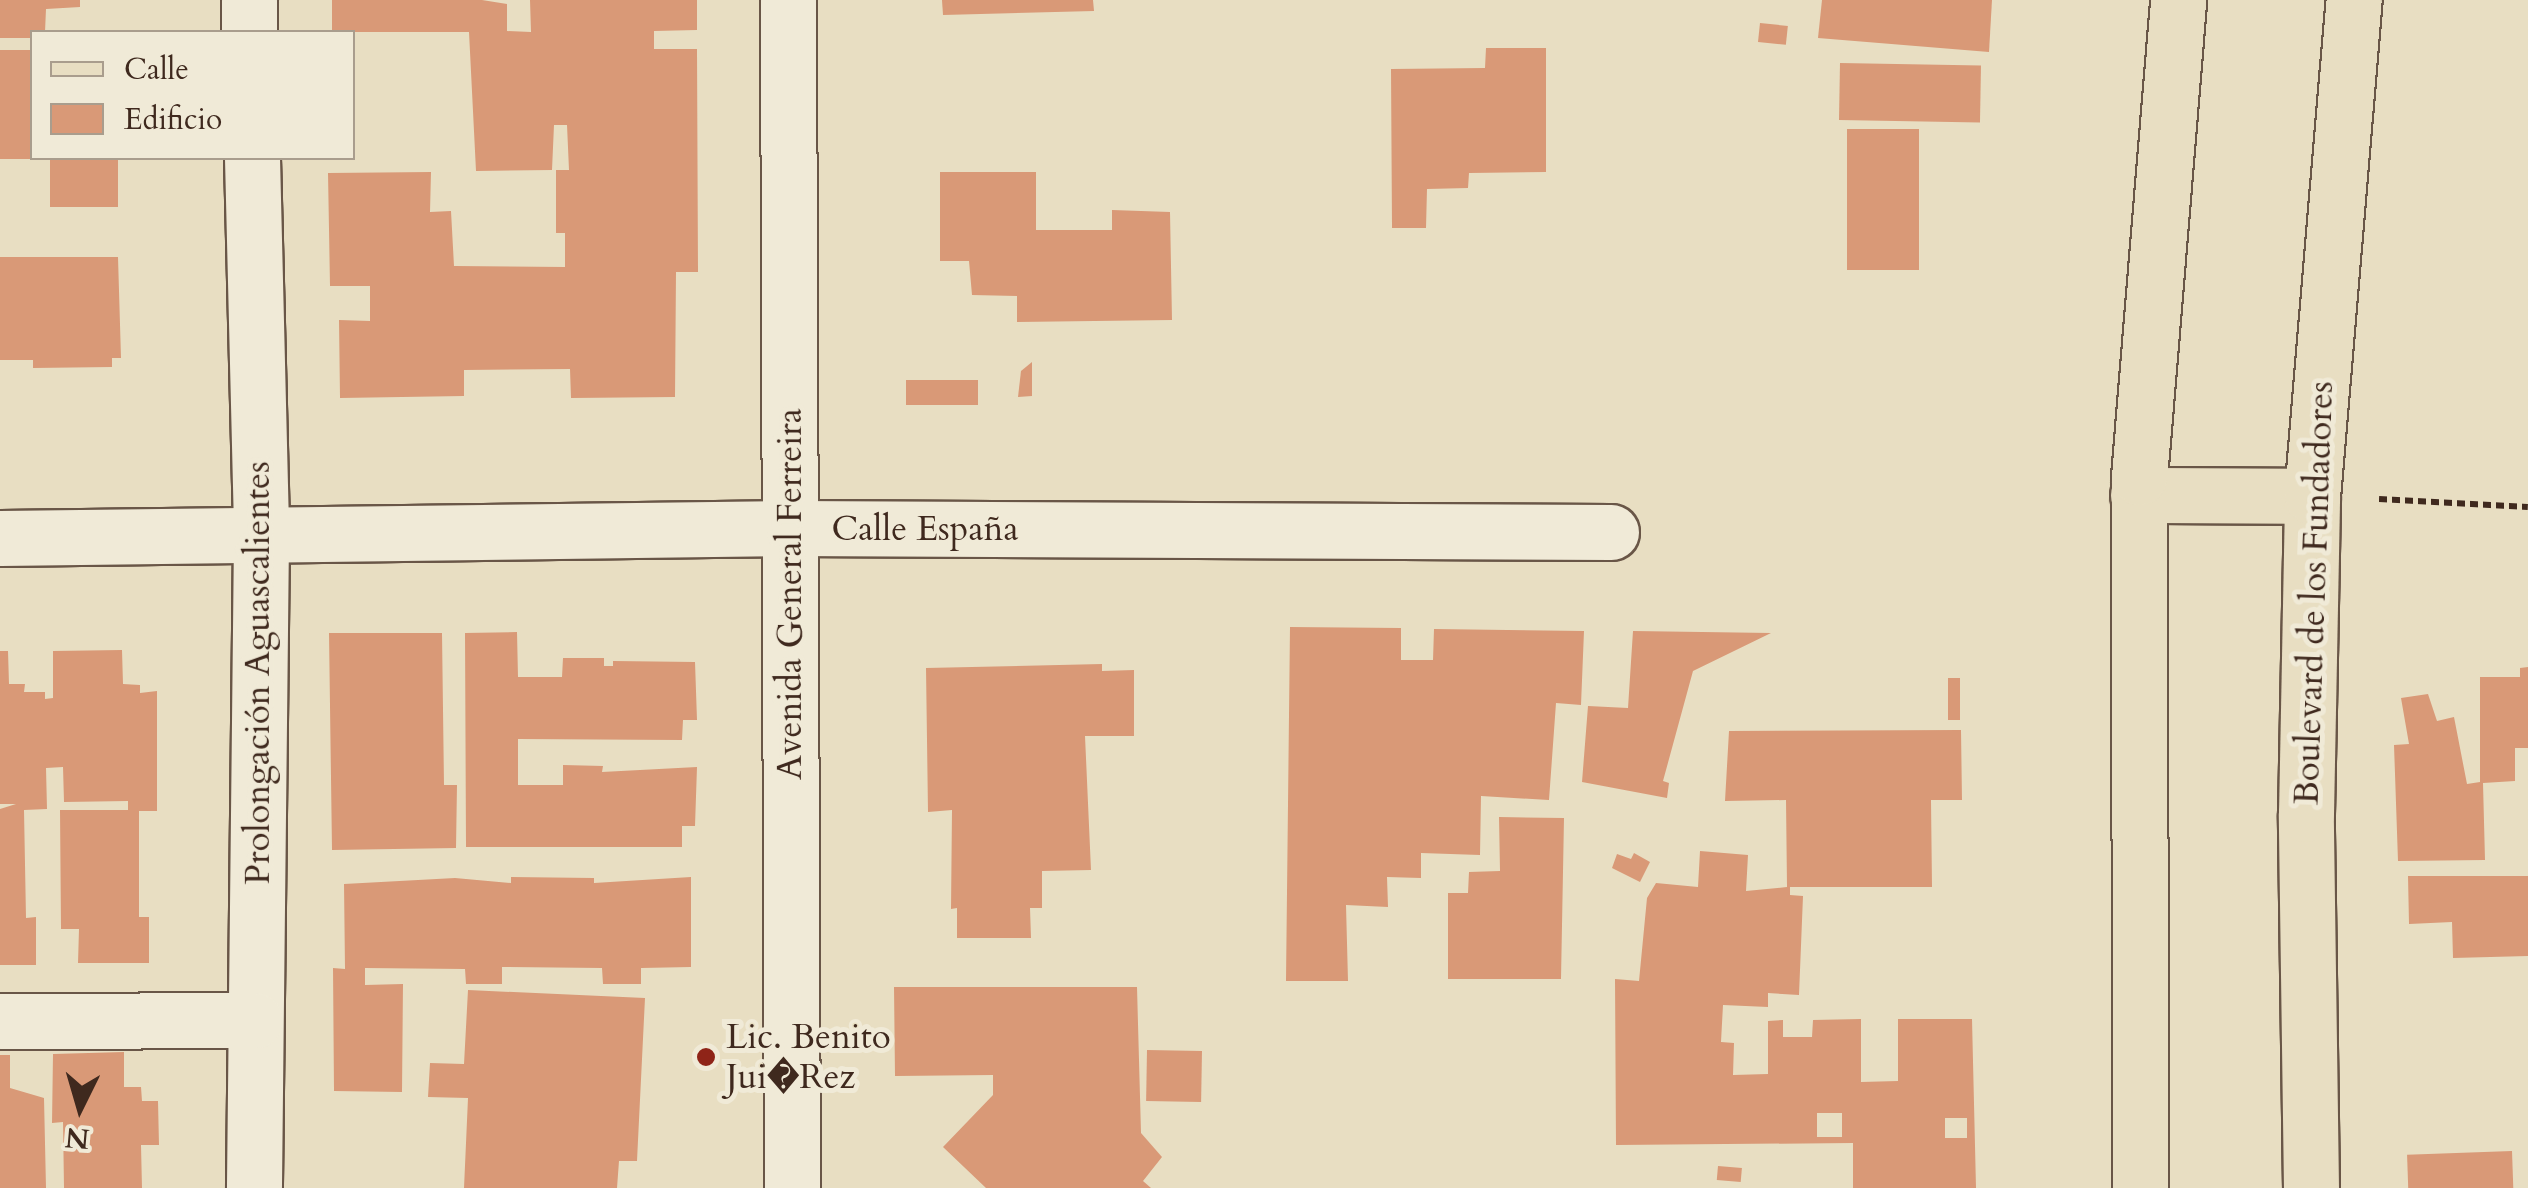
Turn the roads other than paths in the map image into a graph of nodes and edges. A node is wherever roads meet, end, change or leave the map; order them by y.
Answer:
1 (248, 0) edge
2 (788, 0) edge
3 (2178, 0) edge
4 (2354, 0) edge
5 (249, 30) edge
6 (252, 160) edge
7 (2138, 494) junction
8 (2312, 496) junction
9 (791, 528) junction
10 (1611, 532) dead end
11 (260, 537) junction
12 (0, 538) edge
13 (255, 1020) junction
14 (0, 1021) edge
15 (254, 1188) edge
16 (792, 1188) edge
17 (2140, 1188) edge
18 (2311, 1188) edge

1 - 5 street
2 - 9 street, Avenida General Ferreira
3 - 7 main road
4 - 8 main road, Boulevard de los Fundadores
6 - 11 street, Prolongación Aguascalientes
7 - 8 main road
7 - 17 main road
8 - 18 main road, Boulevard de los Fundadores
9 - 10 street, Calle España
9 - 11 street, Calle España
9 - 16 street, Avenida General Ferreira
11 - 12 street, Calle España
11 - 13 street, Prolongación Aguascalientes
13 - 14 street
13 - 15 street, Prolongación Aguascalientes

